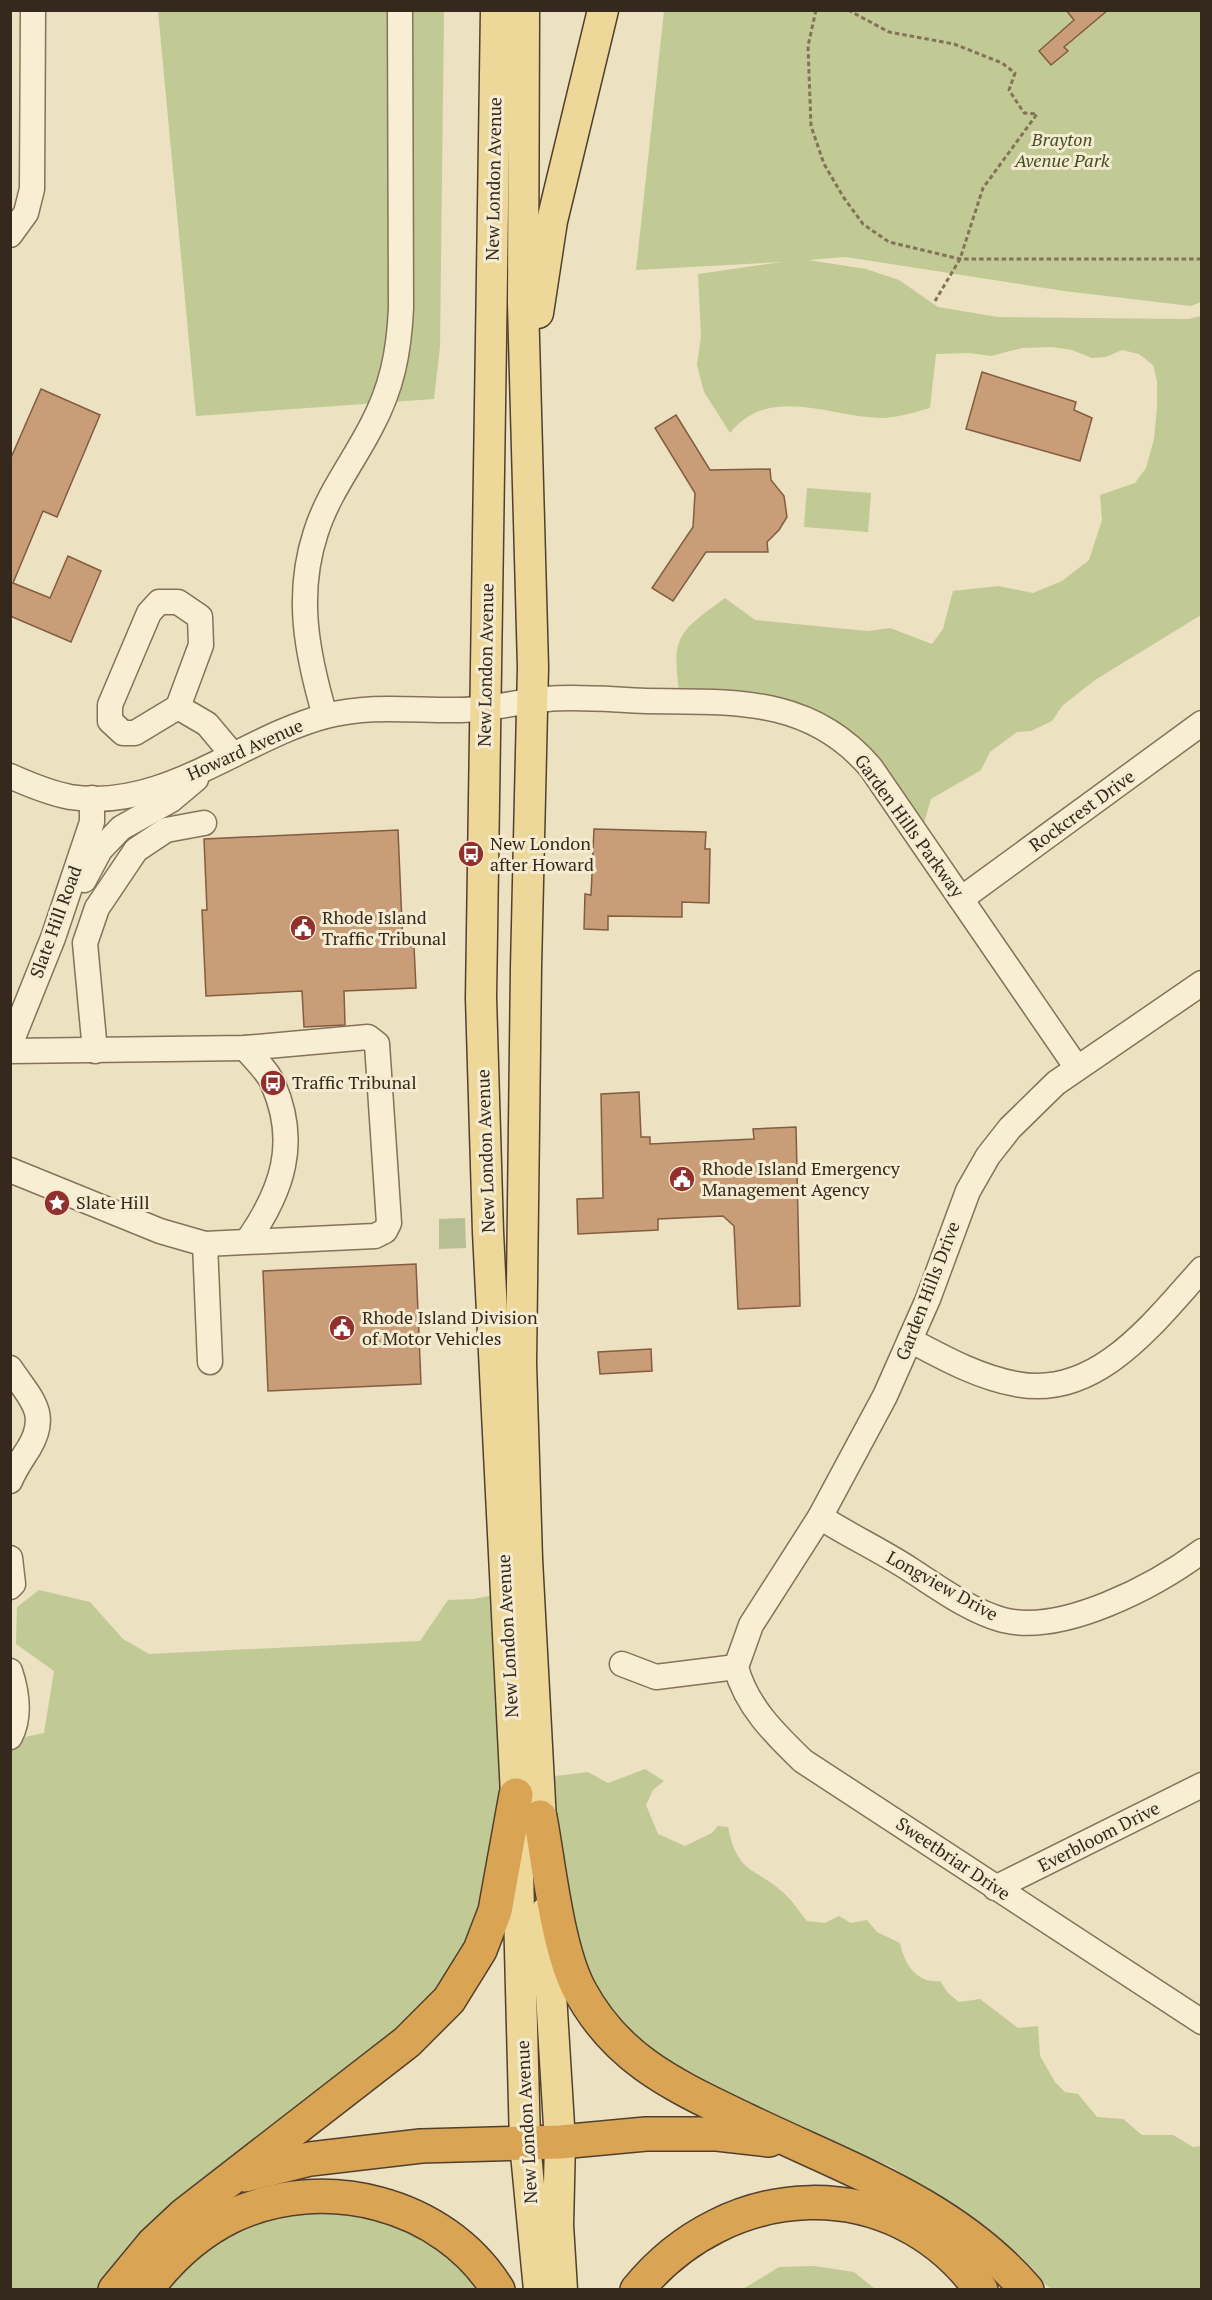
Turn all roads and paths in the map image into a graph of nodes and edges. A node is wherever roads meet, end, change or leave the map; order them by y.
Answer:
1 (33, 10) edge
2 (400, 10) edge
3 (496, 10) edge
4 (524, 10) edge
5 (603, 10) edge
6 (816, 10) edge
7 (848, 10) edge
8 (10, 235) edge
9 (960, 259) junction
10 (1202, 259) edge
11 (935, 301) dead end
12 (524, 399) junction
13 (532, 701) junction
14 (178, 707) junction
15 (485, 707) junction
16 (325, 716) junction
17 (1202, 723) edge
18 (223, 759) junction
19 (10, 776) edge
20 (92, 798) junction
21 (204, 823) dead end
22 (961, 899) junction
23 (53, 938) junction
24 (1202, 983) edge
25 (10, 1045) edge
26 (245, 1048) junction
27 (10, 1051) edge
28 (95, 1051) junction
29 (1077, 1068) junction
30 (10, 1170) edge
31 (248, 1240) junction
32 (205, 1244) junction
33 (1202, 1269) edge
34 (910, 1340) junction
35 (210, 1362) dead end
36 (10, 1368) edge
37 (13, 1468) edge
38 (820, 1517) junction
39 (1202, 1551) edge
40 (10, 1558) edge
41 (10, 1587) edge
42 (622, 1664) dead end
43 (736, 1667) junction
44 (10, 1671) edge
45 (10, 1737) edge
46 (1202, 1785) edge
47 (516, 1795) junction
48 (540, 1817) junction
49 (995, 1888) junction
50 (1202, 2022) edge
51 (560, 2142) junction
52 (792, 2142) junction
53 (525, 2143) junction
54 (233, 2178) junction
55 (115, 2289) edge
56 (146, 2289) edge
57 (498, 2289) edge
58 (539, 2289) edge
59 (562, 2289) edge
60 (637, 2289) edge
61 (981, 2289) edge
62 (1027, 2289) edge

1 - 8 street
2 - 16 street
3 - 15 main road, New London Avenue
4 - 12 main road, New London Avenue
5 - 12 main road
6 - 9 path
7 - 9 path
9 - 10 path
9 - 11 path
12 - 13 main road, New London Avenue
13 - 15 street, Garden Hills Parkway
13 - 22 street, Garden Hills Parkway
13 - 48 main road, New London Avenue
14 - 14 street
14 - 18 street
15 - 16 street, Howard Avenue
15 - 47 main road, New London Avenue
16 - 18 street, Howard Avenue
17 - 22 street, Rockcrest Drive
18 - 20 street, Howard Avenue
18 - 23 street
19 - 20 street, Howard Avenue
20 - 23 street, Slate Hill Road
21 - 28 street
22 - 29 street, Garden Hills Parkway
23 - 25 street, Slate Hill Road
24 - 29 street, Garden Hills Drive
26 - 28 street
26 - 31 street
26 - 31 street
27 - 28 street
29 - 34 street, Garden Hills Drive
30 - 32 street
31 - 32 street
32 - 35 street
33 - 34 street
34 - 38 street, Garden Hills Drive
36 - 37 street
38 - 39 street, Longview Drive
38 - 43 street, Garden Hills Drive
40 - 41 street
42 - 43 street
43 - 49 street, Sweetbriar Drive
44 - 45 street
46 - 49 street, Everbloom Drive
47 - 53 main road, New London Avenue
47 - 54 highway
48 - 51 main road, New London Avenue
48 - 52 highway
49 - 50 street, Sweetbriar Drive
51 - 52 highway
51 - 53 highway
51 - 59 main road, New London Avenue
52 - 62 highway
53 - 54 highway
53 - 58 main road, New London Avenue
54 - 55 highway
56 - 57 highway
60 - 61 highway

